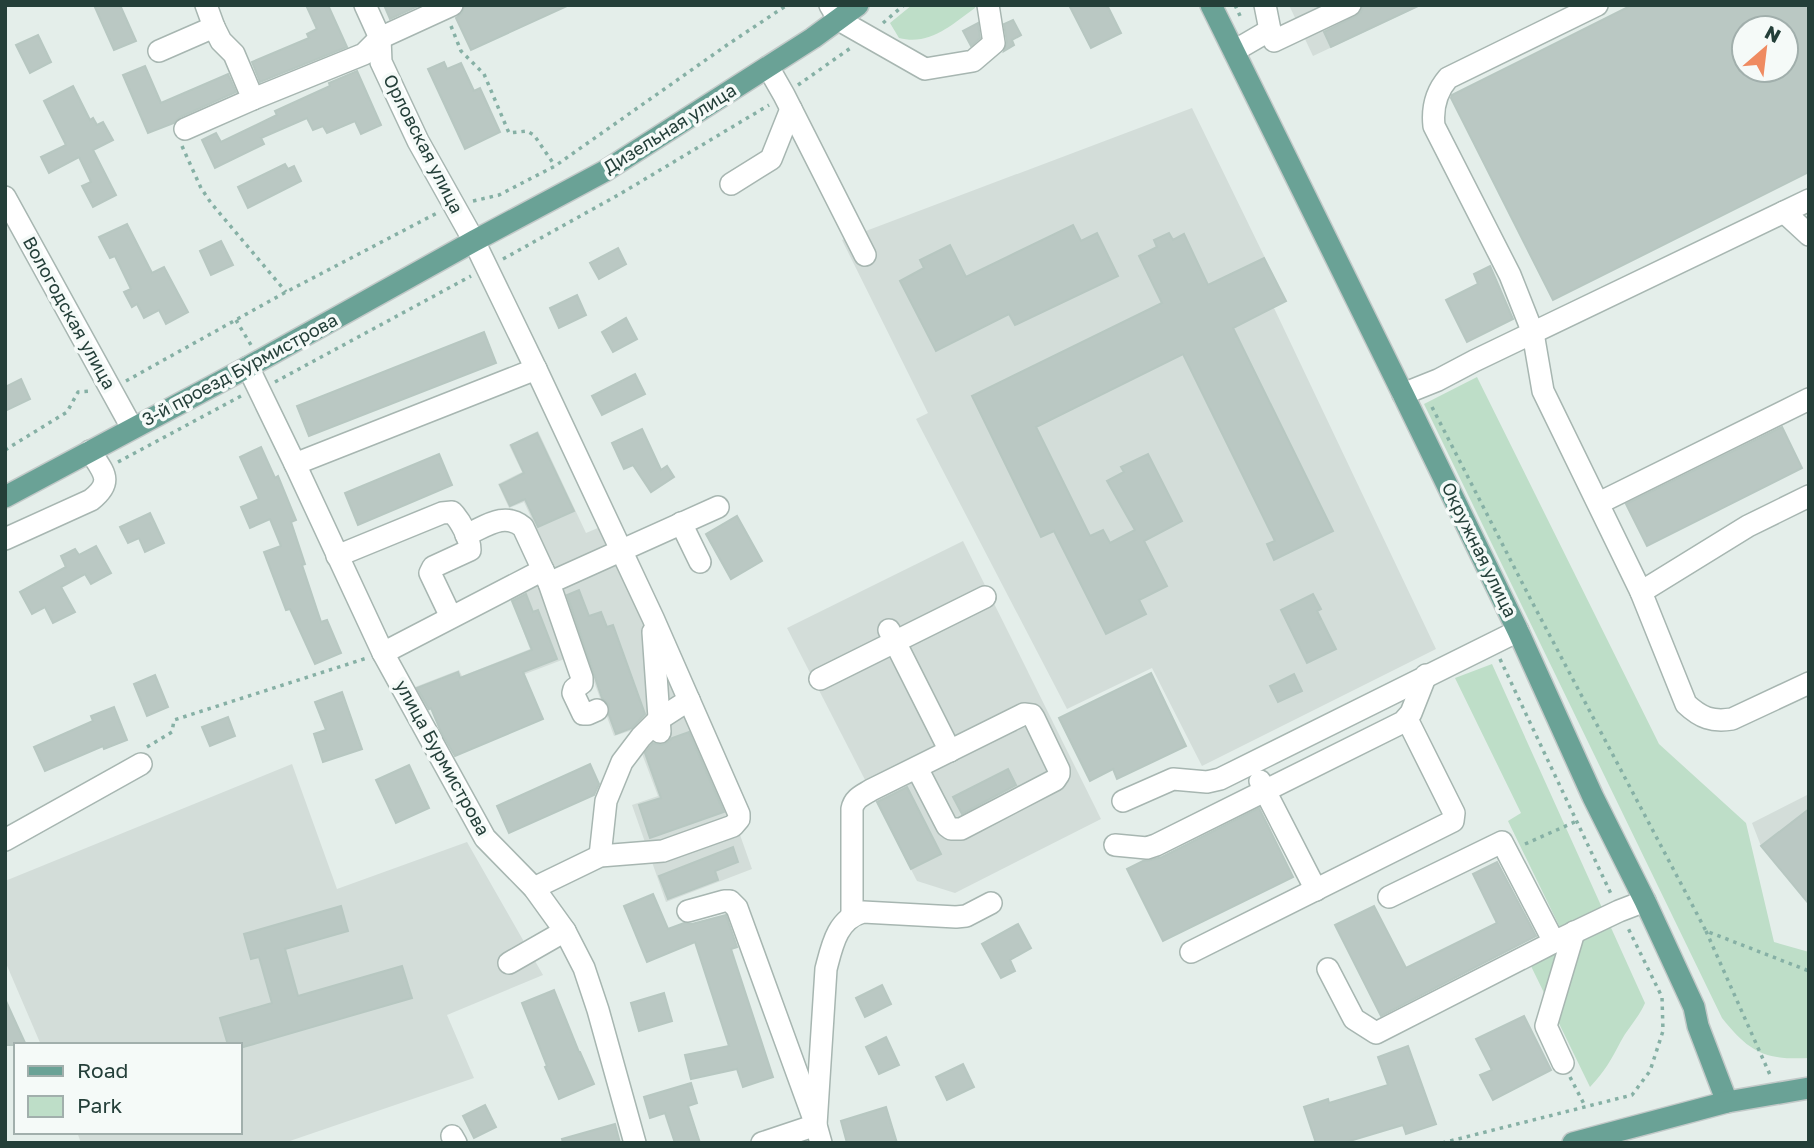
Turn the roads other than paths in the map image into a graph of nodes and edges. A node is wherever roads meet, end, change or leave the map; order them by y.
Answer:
1 (206, 5) edge
2 (365, 5) edge
3 (858, 5) edge
4 (988, 5) edge
5 (1211, 5) edge
6 (1265, 5) edge
7 (1350, 5) edge
8 (1597, 5) edge
9 (448, 7) edge
10 (834, 13) edge
11 (214, 27) junction
12 (380, 38) junction
13 (1252, 41) junction
14 (159, 51) dead end
15 (768, 67) junction
16 (253, 99) junction
17 (787, 102) junction
18 (185, 129) road end
19 (731, 184) dead end
20 (5, 197) edge
21 (1809, 200) edge
22 (1784, 212) junction
23 (1809, 235) edge
24 (474, 241) junction
25 (865, 255) dead end
26 (1533, 333) junction
27 (247, 367) junction
28 (536, 369) junction
29 (1412, 390) junction
30 (1809, 399) edge
31 (132, 428) junction
32 (90, 451) junction
33 (295, 464) junction
34 (1809, 496) edge
35 (5, 497) edge
36 (1599, 503) junction
37 (718, 507) dead end
38 (681, 523) junction
39 (466, 536) junction
40 (5, 540) edge
41 (622, 550) junction
42 (338, 556) junction
43 (700, 562) dead end
44 (546, 576) junction
45 (1641, 592) junction
46 (985, 597) dead end
47 (451, 617) junction
48 (653, 618) junction
49 (1518, 631) junction
50 (891, 635) junction
51 (383, 653) junction
52 (1426, 675) junction
53 (820, 679) dead end
54 (1809, 683) edge
55 (689, 700) junction
56 (597, 710) dead end
57 (1407, 719) junction
58 (659, 729) junction
59 (950, 751) junction
60 (1251, 763) junction
61 (141, 764) road end
62 (917, 768) junction
63 (1207, 782) junction
64 (1266, 791) junction
65 (1123, 801) dead end
66 (1223, 812) junction
67 (5, 840) edge
68 (1115, 845) dead end
69 (600, 856) junction
70 (534, 888) junction
71 (1316, 890) junction
72 (1389, 897) dead end
73 (1644, 901) junction
74 (991, 904) dead end
75 (688, 911) dead end
76 (852, 914) junction
77 (565, 931) junction
78 (1574, 932) junction
79 (1554, 942) junction
80 (1191, 952) dead end
81 (509, 963) dead end
82 (1328, 969) dead end
83 (1563, 1063) road end
84 (1809, 1088) edge
85 (1727, 1102) junction
86 (818, 1134) edge
87 (635, 1143) edge
88 (762, 1143) edge
89 (1573, 1143) edge

1 - 11 street
2 - 12 street, Орловская улица
3 - 10 main road, Дизельная улица
4 - 10 street
5 - 13 main road, Окружная улица
6 - 13 street
7 - 13 street
8 - 26 street
9 - 12 street
10 - 15 main road, Дизельная улица
11 - 14 street
11 - 16 street
12 - 16 street
12 - 24 street, Орловская улица
13 - 29 main road, Окружная улица
15 - 17 street
15 - 24 main road, Дизельная улица
16 - 18 street
17 - 19 street
17 - 25 street
20 - 31 street, Вологодская улица
21 - 22 street
22 - 23 street
22 - 26 street
24 - 27 main road, 3-й проезд Бурмистрова
24 - 28 street
26 - 29 street
26 - 36 street
27 - 31 main road, 3-й проезд Бурмистрова
27 - 33 street, улица Бурмистрова
28 - 33 street
28 - 41 street
29 - 49 main road, Окружная улица
30 - 36 street
31 - 32 main road, 3-й проезд Бурмистрова
32 - 35 main road, 3-й проезд Бурмистрова
32 - 40 street
33 - 42 street, улица Бурмистрова
34 - 45 street
36 - 45 street
37 - 38 street
38 - 41 street
38 - 43 street
39 - 42 street
39 - 44 street
39 - 47 street
41 - 44 street
41 - 48 street
42 - 51 street, улица Бурмистрова
44 - 47 street
44 - 56 street
45 - 54 street
46 - 50 street
47 - 51 street
48 - 55 street
48 - 58 street
49 - 52 street
49 - 73 main road, Окружная улица
50 - 53 street
50 - 59 street
51 - 70 street, улица Бурмистрова
52 - 57 street
52 - 60 street
55 - 58 street
55 - 69 street
57 - 64 street
57 - 71 street
58 - 69 street
59 - 62 street
59 - 62 street
60 - 63 street
60 - 64 street
61 - 67 street
62 - 76 street
63 - 65 street
63 - 66 street
64 - 66 street
64 - 71 street
66 - 68 street
69 - 70 street
70 - 77 street, улица Бурмистрова
71 - 80 street
72 - 79 street
73 - 78 street
73 - 85 main road, Окружная улица
74 - 76 street
75 - 86 street
76 - 86 street
77 - 81 street
77 - 87 street, улица Бурмистрова
78 - 79 street
78 - 83 street
79 - 82 street
84 - 85 main road
85 - 89 main road
86 - 88 street

